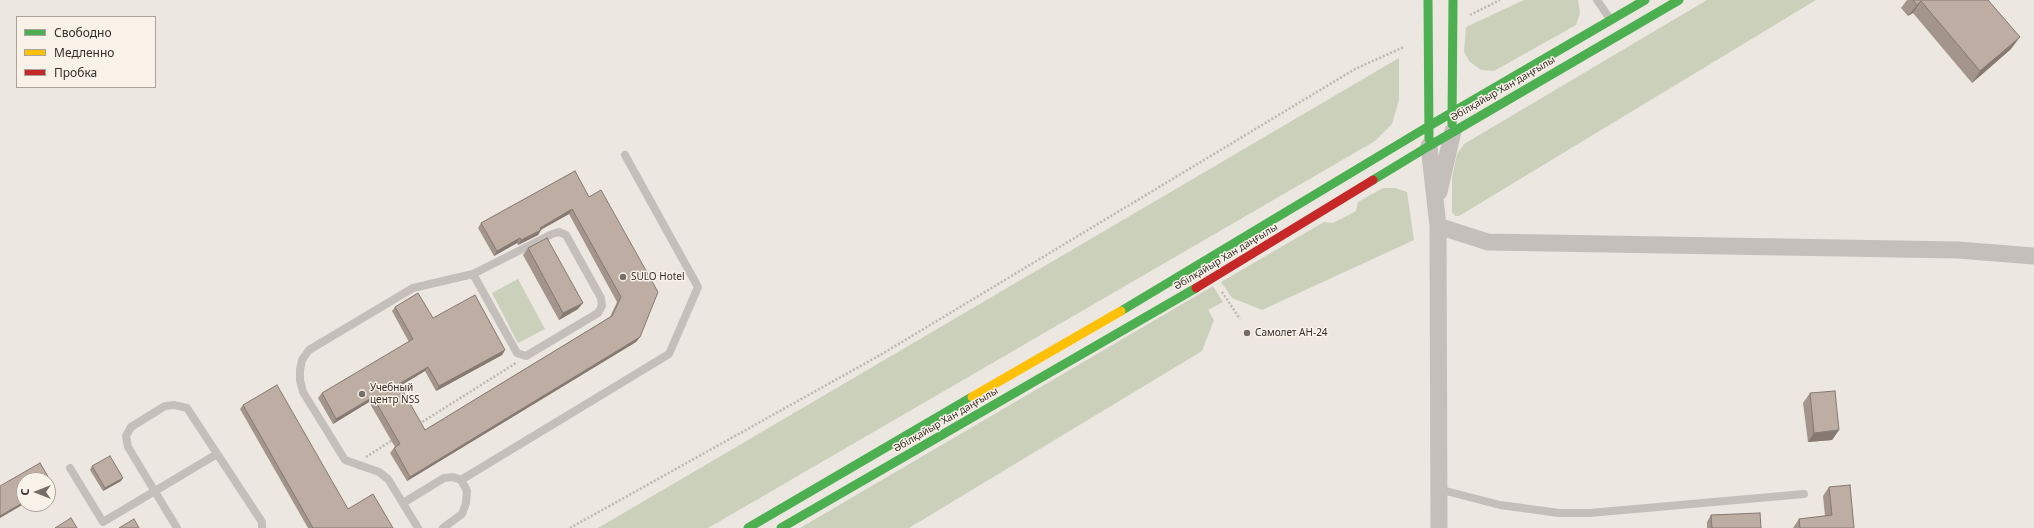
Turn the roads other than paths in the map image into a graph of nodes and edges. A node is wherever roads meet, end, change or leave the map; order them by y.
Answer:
1 (1428, 0) edge
2 (1453, 0) edge
3 (1597, 0) edge
4 (1645, 0) edge
5 (1678, 0) edge
6 (1611, 20) junction
7 (1451, 113) junction
8 (1429, 126) junction
9 (1453, 131) junction
10 (1429, 146) junction
11 (625, 155) dead end
12 (1436, 204) junction
13 (1438, 226) junction
14 (2034, 256) edge
15 (473, 274) junction
16 (217, 454) junction
17 (70, 468) dead end
18 (461, 480) junction
19 (1438, 489) junction
20 (155, 492) junction
21 (1804, 494) dead end
22 (403, 503) junction
23 (178, 528) edge
24 (262, 528) edge
25 (418, 528) edge
26 (443, 528) edge
27 (748, 528) edge
28 (781, 528) edge
29 (1439, 528) edge

1 - 8 street
2 - 7 street
3 - 6 lane
4 - 6 street, Әбілқайыр Хан даңғылы
5 - 9 street, Әбілқайыр Хан даңғылы
6 - 7 street, Әбілқайыр Хан даңғылы
7 - 8 street, Әбілқайыр Хан даңғылы
7 - 9 street
8 - 10 street
8 - 27 street, Әбілқайыр Хан даңғылы
9 - 10 street, Әбілқайыр Хан даңғылы
9 - 12 street
10 - 12 street
10 - 28 street, Әбілқайыр Хан даңғылы
11 - 18 lane
12 - 13 street
13 - 14 street
13 - 19 street
15 - 15 lane
15 - 22 lane
16 - 20 lane
16 - 20 lane
16 - 24 lane
17 - 20 lane
18 - 22 lane
18 - 26 lane
19 - 21 lane
19 - 29 street
20 - 23 lane
22 - 25 lane

